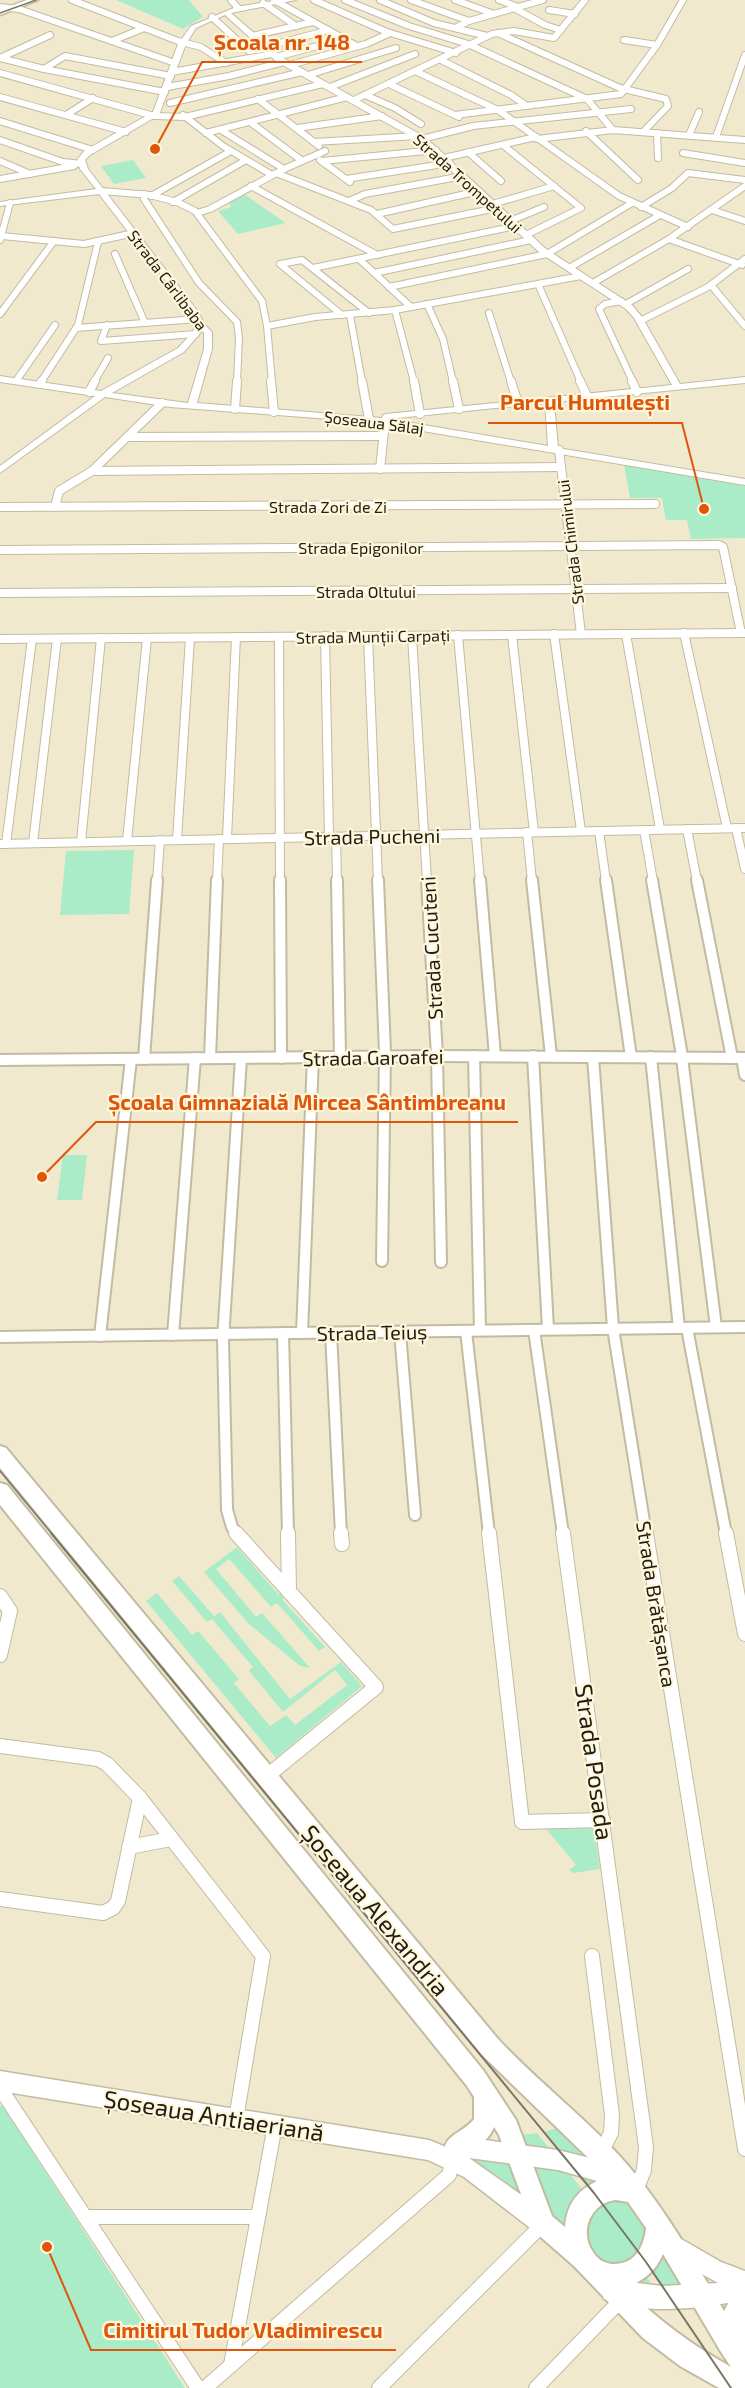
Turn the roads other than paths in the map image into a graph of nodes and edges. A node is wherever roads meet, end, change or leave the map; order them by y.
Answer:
1 (34, 0) edge
2 (72, 0) edge
3 (231, 0) edge
4 (292, 0) edge
5 (314, 0) edge
6 (345, 0) edge
7 (380, 0) edge
8 (411, 0) edge
9 (455, 0) edge
10 (503, 0) edge
11 (543, 0) edge
12 (585, 0) edge
13 (684, 0) edge
14 (276, 1) edge
15 (263, 3) junction
16 (0, 7) edge
17 (11, 8) junction
18 (238, 8) junction
19 (516, 8) junction
20 (549, 10) dead end
21 (226, 12) junction
22 (0, 13) edge
23 (494, 14) junction
24 (574, 14) junction
25 (212, 17) junction
26 (469, 21) junction
27 (313, 22) junction
28 (296, 26) junction
29 (144, 27) junction
30 (455, 28) junction
31 (329, 30) junction
32 (561, 30) junction
33 (390, 33) junction
34 (497, 33) junction
35 (50, 35) dead end
36 (252, 36) junction
37 (487, 36) junction
38 (344, 39) junction
39 (624, 40) dead end
40 (112, 41) junction
41 (374, 41) junction
42 (183, 42) junction
43 (471, 45) junction
44 (657, 45) junction
45 (357, 46) junction
46 (396, 48) junction
47 (456, 53) junction
48 (415, 54) junction
49 (745, 55) edge
50 (276, 56) junction
51 (0, 58) edge
52 (439, 61) junction
53 (744, 62) edge
54 (175, 63) junction
55 (226, 63) junction
56 (44, 69) junction
57 (416, 71) junction
58 (0, 73) edge
59 (171, 74) junction
60 (305, 74) junction
61 (736, 79) junction
62 (745, 80) edge
63 (389, 84) junction
64 (327, 86) junction
65 (166, 90) junction
66 (626, 90) junction
67 (365, 95) junction
68 (0, 97) edge
69 (93, 98) junction
70 (258, 99) junction
71 (350, 99) junction
72 (587, 99) junction
73 (166, 104) junction
74 (527, 106) junction
75 (631, 109) dead end
76 (498, 110) junction
77 (599, 112) junction
78 (699, 112) dead end
79 (66, 115) junction
80 (279, 115) junction
81 (455, 115) junction
82 (154, 116) junction
83 (382, 116) junction
84 (185, 117) junction
85 (0, 121) edge
86 (250, 122) junction
87 (514, 122) junction
88 (421, 123) dead end
89 (476, 126) junction
90 (297, 128) junction
91 (221, 129) junction
92 (613, 130) junction
93 (126, 132) junction
94 (529, 132) junction
95 (586, 132) junction
96 (643, 132) junction
97 (206, 133) junction
98 (657, 133) junction
99 (689, 135) junction
100 (420, 137) junction
101 (716, 137) junction
102 (537, 138) junction
103 (0, 140) edge
104 (745, 140) edge
105 (314, 142) junction
106 (503, 144) junction
107 (93, 150) junction
108 (231, 151) junction
109 (325, 151) junction
110 (468, 152) junction
111 (683, 153) dead end
112 (316, 155) junction
113 (442, 156) junction
114 (658, 158) dead end
115 (246, 160) junction
116 (302, 160) junction
117 (336, 160) junction
118 (0, 161) edge
119 (322, 161) junction
120 (745, 163) edge
121 (82, 165) junction
122 (284, 169) junction
123 (32, 174) junction
124 (274, 174) junction
125 (463, 176) junction
126 (0, 179) edge
127 (638, 180) dead end
128 (745, 180) edge
129 (501, 181) dead end
130 (251, 186) junction
131 (554, 186) junction
132 (745, 186) edge
133 (102, 191) junction
134 (479, 191) junction
135 (147, 195) junction
136 (732, 195) junction
137 (745, 197) edge
138 (349, 201) junction
139 (173, 202) junction
140 (10, 203) junction
141 (632, 203) junction
142 (0, 204) edge
143 (495, 206) junction
144 (544, 207) dead end
145 (641, 207) junction
146 (712, 210) junction
147 (196, 213) junction
148 (377, 214) junction
149 (660, 215) junction
150 (745, 221) edge
151 (513, 224) junction
152 (687, 227) junction
153 (134, 233) junction
154 (1, 238) edge
155 (528, 238) junction
156 (669, 239) junction
157 (54, 241) junction
158 (98, 242) junction
159 (116, 254) dead end
160 (547, 254) junction
161 (377, 255) junction
162 (359, 259) junction
163 (743, 263) edge
164 (313, 268) junction
165 (568, 268) junction
166 (688, 269) dead end
167 (374, 273) junction
168 (581, 276) junction
169 (593, 283) junction
170 (538, 284) junction
171 (711, 285) junction
172 (389, 287) junction
173 (623, 303) junction
174 (427, 304) junction
175 (411, 307) junction
176 (394, 310) junction
177 (369, 313) junction
178 (489, 313) dead end
179 (0, 314) edge
180 (346, 315) junction
181 (640, 321) junction
182 (199, 322) junction
183 (146, 323) junction
184 (55, 325) dead end
185 (107, 325) junction
186 (267, 326) junction
187 (745, 326) edge
188 (76, 328) junction
189 (196, 334) junction
190 (208, 348) junction
191 (181, 350) junction
192 (108, 358) dead end
193 (0, 379) edge
194 (745, 380) edge
195 (16, 381) junction
196 (40, 384) junction
197 (678, 388) junction
198 (89, 392) junction
199 (637, 392) junction
200 (103, 394) junction
201 (587, 396) junction
202 (549, 400) junction
203 (162, 403) junction
204 (518, 403) junction
205 (192, 406) junction
206 (235, 409) junction
207 (459, 410) junction
208 (274, 412) junction
209 (420, 414) junction
210 (369, 419) junction
211 (385, 422) junction
212 (420, 428) junction
213 (383, 436) junction
214 (128, 437) junction
215 (556, 450) junction
216 (561, 467) junction
217 (380, 469) junction
218 (0, 470) edge
219 (92, 471) junction
220 (745, 482) edge
221 (566, 504) junction
222 (655, 504) dead end
223 (0, 507) edge
224 (56, 507) junction
225 (570, 546) junction
226 (0, 550) edge
227 (732, 588) junction
228 (575, 589) junction
229 (0, 593) edge
230 (684, 633) junction
231 (743, 633) edge
232 (554, 634) junction
233 (581, 634) junction
234 (626, 634) junction
235 (458, 635) junction
236 (512, 635) junction
237 (325, 636) junction
238 (368, 636) junction
239 (412, 636) junction
240 (236, 637) junction
241 (279, 637) junction
242 (101, 638) junction
243 (147, 638) junction
244 (190, 638) junction
245 (0, 639) edge
246 (32, 639) junction
247 (57, 639) junction
248 (736, 828) edge
249 (660, 829) junction
250 (687, 829) junction
251 (644, 830) junction
252 (581, 831) junction
253 (599, 831) junction
254 (530, 832) junction
255 (476, 833) junction
256 (424, 835) junction
257 (376, 836) junction
258 (332, 837) junction
259 (280, 838) junction
260 (223, 839) junction
261 (160, 840) junction
262 (177, 840) junction
263 (127, 841) junction
264 (81, 842) junction
265 (33, 843) junction
266 (3, 844) edge
267 (745, 869) edge
268 (437, 1056) junction
269 (474, 1056) junction
270 (495, 1056) junction
271 (533, 1056) junction
272 (551, 1056) junction
273 (313, 1057) junction
274 (340, 1057) junction
275 (384, 1057) junction
276 (593, 1057) junction
277 (631, 1057) junction
278 (651, 1057) junction
279 (682, 1057) junction
280 (195, 1058) junction
281 (210, 1058) junction
282 (241, 1058) junction
283 (281, 1058) junction
284 (740, 1058) edge
285 (131, 1059) junction
286 (144, 1059) junction
287 (0, 1060) edge
288 (745, 1075) edge
289 (381, 1261) dead end
290 (441, 1262) dead end
291 (716, 1327) junction
292 (745, 1327) edge
293 (613, 1328) junction
294 (683, 1328) junction
295 (548, 1329) junction
296 (480, 1330) junction
297 (534, 1330) junction
298 (466, 1331) junction
299 (400, 1332) junction
300 (283, 1333) junction
301 (302, 1333) junction
302 (332, 1333) junction
303 (223, 1334) junction
304 (173, 1335) junction
305 (100, 1336) junction
306 (0, 1337) edge
307 (0, 1454) edge
308 (3, 1501) edge
309 (415, 1515) dead end
310 (342, 1544) dead end
311 (289, 1592) junction
312 (0, 1596) edge
313 (745, 1634) edge
314 (0, 1655) edge
315 (0, 1746) edge
316 (266, 1777) junction
317 (140, 1798) junction
318 (603, 1820) junction
319 (171, 1839) junction
320 (129, 1847) junction
321 (0, 1899) edge
322 (592, 1956) dead end
323 (0, 2081) edge
324 (0, 2088) edge
325 (484, 2090) junction
326 (236, 2118) junction
327 (275, 2125) junction
328 (745, 2149) edge
329 (601, 2152) junction
330 (454, 2153) junction
331 (518, 2154) junction
332 (629, 2185) junction
333 (86, 2217) junction
334 (258, 2217) junction
335 (543, 2224) junction
336 (663, 2234) junction
337 (588, 2264) junction
338 (745, 2282) edge
339 (745, 2289) edge
340 (700, 2295) junction
341 (745, 2295) edge
342 (617, 2296) junction
343 (740, 2359) edge
344 (231, 2365) junction
345 (198, 2388) edge
346 (205, 2388) edge
347 (379, 2388) edge
348 (536, 2388) edge
349 (743, 2388) edge

1 - 17 main road
2 - 29 street
3 - 18 street
4 - 14 street
5 - 33 street
6 - 43 street
7 - 30 street
8 - 26 street
9 - 23 street
10 - 19 street
11 - 19 street
12 - 24 street
13 - 44 street
14 - 15 street
14 - 27 street
15 - 18 street
15 - 28 street
16 - 17 street
17 - 22 main road
17 - 40 street
18 - 21 street
19 - 23 street
19 - 32 street
20 - 24 street
21 - 25 street
21 - 36 street, Strada Trompetului
23 - 26 street
24 - 32 street
25 - 42 street
25 - 50 street
26 - 30 street
27 - 28 street
27 - 31 street
28 - 36 street
29 - 40 street
29 - 42 street
30 - 37 street
31 - 38 street
31 - 50 street
32 - 34 street
33 - 41 street
33 - 47 street
34 - 37 street
34 - 66 street
35 - 51 street
36 - 50 street, Strada Trompetului
37 - 43 street
38 - 45 street
38 - 50 street
39 - 44 street
40 - 54 street
41 - 45 street
41 - 46 street
42 - 54 street
42 - 55 street
43 - 47 street
43 - 72 street
44 - 66 street
45 - 50 street
46 - 48 street
46 - 60 street
47 - 52 street
48 - 52 street
48 - 64 street
49 - 53 street
50 - 55 street
50 - 60 street, Strada Trompetului
50 - 65 street
51 - 56 street
52 - 57 street
52 - 74 street
53 - 61 street
54 - 59 street
55 - 59 street
56 - 59 street
56 - 65 street
57 - 63 street
57 - 76 street
58 - 69 street
59 - 65 street
60 - 64 street, Strada Trompetului
60 - 73 street
61 - 62 street
61 - 101 street
63 - 67 street
63 - 81 street
64 - 70 street
64 - 71 street, Strada Trompetului
65 - 73 street
66 - 72 street
66 - 96 street
67 - 71 street
67 - 88 street
68 - 79 street
69 - 79 street
69 - 82 street
70 - 80 street
70 - 84 street
71 - 80 street
71 - 83 street, Strada Trompetului
72 - 74 street
72 - 77 street
73 - 82 street
73 - 84 street
74 - 76 street
75 - 77 street
76 - 81 street
76 - 87 street
77 - 87 street
77 - 92 street
78 - 99 street
79 - 93 street
80 - 86 street
80 - 90 street
81 - 89 street
82 - 84 street
82 - 93 street
83 - 90 street
83 - 100 street, Strada Trompetului
84 - 97 street
85 - 107 street
86 - 91 street
86 - 116 street
87 - 89 street
87 - 94 street
89 - 100 street
90 - 105 street
91 - 97 street
91 - 122 street
92 - 95 street
92 - 96 street
93 - 107 street
94 - 102 street
94 - 113 street
95 - 102 street
95 - 127 street
96 - 98 street
97 - 108 street
98 - 99 street
98 - 114 street
99 - 101 street
100 - 105 street
100 - 113 street, Strada Trompetului
101 - 104 street
102 - 106 street
102 - 141 street
103 - 121 street
105 - 109 street
106 - 110 street
106 - 131 street
107 - 121 street
108 - 115 street
108 - 135 street
109 - 112 street
109 - 117 street
110 - 113 street
110 - 129 street
111 - 120 street
112 - 116 street
112 - 119 street
113 - 117 street
113 - 119 street
113 - 125 street, Strada Trompetului
115 - 124 street
115 - 139 street
116 - 122 street
117 - 119 street
118 - 123 street
121 - 123 street
121 - 133 street, Strada Cârlibaba
122 - 124 street
123 - 126 street
124 - 130 street
124 - 138 street
125 - 134 street, Strada Trompetului
125 - 138 street
128 - 145 street
130 - 147 street
130 - 161 street
131 - 143 street
131 - 155 street
132 - 136 street
133 - 135 street
133 - 140 street
133 - 153 street, Strada Cârlibaba
134 - 143 street, Strada Trompetului
134 - 148 street
135 - 139 street
135 - 206 street
136 - 137 street
136 - 146 street
138 - 148 street
139 - 147 street
140 - 142 street
140 - 154 street
141 - 145 street
141 - 160 street
143 - 148 street
143 - 151 street, Strada Trompetului
144 - 151 street
145 - 149 street
146 - 150 street
146 - 152 street
147 - 186 street
149 - 152 street
149 - 165 street
151 - 155 street, Strada Trompetului
151 - 161 street
152 - 156 street
153 - 158 street
153 - 182 street, Strada Cârlibaba
154 - 157 street
155 - 160 street, Strada Trompetului
155 - 167 street
156 - 163 street
156 - 169 street
157 - 158 street
157 - 179 street
158 - 188 street
159 - 183 street
160 - 165 street, Strada Trompetului
160 - 172 street
161 - 162 street
162 - 164 street
162 - 167 street
163 - 171 street
164 - 177 street
164 - 180 street
165 - 168 street, Strada Trompetului
166 - 173 street
167 - 172 street
168 - 169 street, Strada Trompetului
168 - 170 street
169 - 173 street, Strada Trompetului
170 - 174 street
170 - 201 street
171 - 181 street
171 - 187 street
172 - 175 street
173 - 181 street, Strada Trompetului
173 - 199 street
174 - 175 street
174 - 207 street
175 - 176 street
176 - 177 street
176 - 209 street
177 - 180 street
178 - 204 street
180 - 186 street
180 - 210 street
181 - 197 street, Strada Trompetului
182 - 183 street
182 - 189 street
182 - 190 street, Strada Cârlibaba
183 - 185 street
184 - 195 street
185 - 188 street
185 - 189 street
186 - 208 street
188 - 196 street
189 - 191 street
190 - 191 street
190 - 205 street, Strada Cârlibaba
191 - 200 street
192 - 198 street
193 - 195 street, Șoseaua Sălaj
194 - 197 street
195 - 196 street, Șoseaua Sălaj
196 - 198 street, Șoseaua Sălaj
197 - 199 street
198 - 200 street, Șoseaua Sălaj
199 - 201 street
200 - 203 street, Șoseaua Sălaj
200 - 218 street
201 - 202 street
202 - 204 street
202 - 215 street, Strada Chimirului
203 - 205 street, Șoseaua Sălaj
203 - 214 street
204 - 207 street
205 - 206 street, Șoseaua Sălaj
206 - 208 street, Șoseaua Sălaj
207 - 209 street
208 - 210 street, Șoseaua Sălaj
209 - 210 street
209 - 212 street
210 - 211 street, Șoseaua Sălaj
211 - 212 street, Șoseaua Sălaj
211 - 213 street
212 - 215 street, Șoseaua Sălaj
213 - 214 street
213 - 217 street
214 - 219 street
215 - 216 street, Strada Chimirului
215 - 220 street, Șoseaua Sălaj
216 - 217 street
216 - 221 street, Strada Chimirului
217 - 219 street
219 - 224 street
221 - 222 street, Strada Zori de Zi
221 - 224 street, Strada Zori de Zi
221 - 225 street, Strada Chimirului
223 - 224 street, Strada Zori de Zi
225 - 226 street, Strada Epigonilor
225 - 227 street, Strada Epigonilor
225 - 228 street, Strada Chimirului
227 - 228 street, Strada Oltului
227 - 231 street
228 - 229 street, Strada Oltului
228 - 233 street, Strada Chimirului
230 - 231 street, Strada Munții Carpați
230 - 234 street, Strada Munții Carpați
230 - 248 street
232 - 233 street, Strada Munții Carpați
232 - 236 street, Strada Munții Carpați
232 - 252 street
233 - 234 street, Strada Munții Carpați
234 - 249 street
235 - 236 street, Strada Munții Carpați
235 - 239 street, Strada Munții Carpați
235 - 255 street
236 - 254 street
237 - 238 street, Strada Munții Carpați
237 - 241 street, Strada Munții Carpați
237 - 258 street
238 - 239 street, Strada Munții Carpați
238 - 257 street
239 - 256 street, Strada Cucuteni
240 - 241 street, Strada Munții Carpați
240 - 244 street, Strada Munții Carpați
240 - 260 street
241 - 259 street
242 - 243 street, Strada Munții Carpați
242 - 247 street, Strada Munții Carpați
242 - 264 street
243 - 244 street, Strada Munții Carpați
243 - 263 street
244 - 262 street
245 - 246 street, Strada Munții Carpați
246 - 247 street, Strada Munții Carpați
246 - 266 street
247 - 265 street
248 - 250 street, Strada Pucheni
248 - 267 street
249 - 250 street, Strada Pucheni
249 - 251 street, Strada Pucheni
250 - 284 street
251 - 253 street, Strada Pucheni
251 - 279 street
252 - 253 street, Strada Pucheni
252 - 254 street, Strada Pucheni
253 - 277 street
254 - 255 street, Strada Pucheni
254 - 272 street
255 - 256 street, Strada Pucheni
255 - 270 street
256 - 257 street, Strada Pucheni
256 - 268 street, Strada Cucuteni
257 - 258 street, Strada Pucheni
257 - 275 street
258 - 259 street, Strada Pucheni
258 - 274 street
259 - 260 street, Strada Pucheni
259 - 283 street
260 - 262 street, Strada Pucheni
260 - 281 street
261 - 262 street, Strada Pucheni
261 - 263 street, Strada Pucheni
261 - 286 street
263 - 264 street, Strada Pucheni
264 - 265 street, Strada Pucheni
265 - 266 street, Strada Pucheni
268 - 269 street, Strada Garoafei
268 - 275 street, Strada Garoafei
268 - 290 street, Strada Cucuteni
269 - 270 street, Strada Garoafei
269 - 296 street
270 - 271 street, Strada Garoafei
271 - 272 street, Strada Garoafei
271 - 295 street
272 - 276 street, Strada Garoafei
273 - 274 street, Strada Garoafei
273 - 283 street, Strada Garoafei
273 - 301 street
274 - 275 street, Strada Garoafei
275 - 289 street
276 - 277 street, Strada Garoafei
276 - 293 street, Strada Brătășanca
277 - 278 street, Strada Garoafei
278 - 279 street, Strada Garoafei
278 - 294 street
279 - 284 street, Strada Garoafei
279 - 291 street
280 - 281 street, Strada Garoafei
280 - 286 street, Strada Garoafei
280 - 304 street
281 - 282 street, Strada Garoafei
282 - 283 street, Strada Garoafei
282 - 303 street
284 - 288 street
285 - 286 street, Strada Garoafei
285 - 287 street, Strada Garoafei
285 - 305 street
291 - 292 street, Strada Teiuș
291 - 294 street, Strada Teiuș
293 - 294 street, Strada Teiuș
293 - 295 street, Strada Teiuș
293 - 328 street, Strada Brătășanca
294 - 313 street
295 - 297 street, Strada Teiuș
296 - 297 street, Strada Teiuș
296 - 298 street, Strada Teiuș
297 - 318 street, Strada Posada
298 - 299 street, Strada Teiuș
298 - 318 street
299 - 302 street, Strada Teiuș
299 - 309 street
300 - 301 street, Strada Teiuș
300 - 303 street, Strada Teiuș
300 - 311 street
301 - 302 street, Strada Teiuș
302 - 310 street
303 - 304 street, Strada Teiuș
303 - 311 street
304 - 305 street, Strada Teiuș
305 - 306 street, Strada Teiuș
307 - 316 main road, Șoseaua Alexandria
308 - 325 main road, Șoseaua Alexandria
311 - 316 street
312 - 314 street
315 - 317 street
316 - 329 main road, Șoseaua Alexandria
317 - 319 street
317 - 320 street
318 - 332 street, Strada Posada
319 - 320 street
319 - 326 street
320 - 321 street
322 - 329 street
323 - 326 main road, Șoseaua Antiaeriană
324 - 333 street
325 - 330 main road
325 - 331 main road, Șoseaua Alexandria
326 - 327 main road, Șoseaua Antiaeriană
327 - 330 main road, Șoseaua Antiaeriană
327 - 334 street
329 - 332 main road, Șoseaua Alexandria
330 - 331 main road, Șoseaua Antiaeriană
330 - 335 main road, Șoseaua Antiaeriană
330 - 344 street
331 - 332 main road, Șoseaua Antiaeriană
331 - 335 main road, Șoseaua Alexandria
332 - 336 main road, Șoseaua Alexandria
332 - 337 main road
333 - 334 street
333 - 345 street
334 - 344 street
335 - 337 main road, Șoseaua Alexandria
335 - 347 street
336 - 337 main road
336 - 338 main road
336 - 340 main road, Șoseaua Alexandria
337 - 342 main road, Șoseaua Alexandria
339 - 340 main road
340 - 342 main road
340 - 343 main road, Șoseaua Alexandria
341 - 343 main road
342 - 348 street
342 - 349 main road, Șoseaua Alexandria
344 - 346 street

